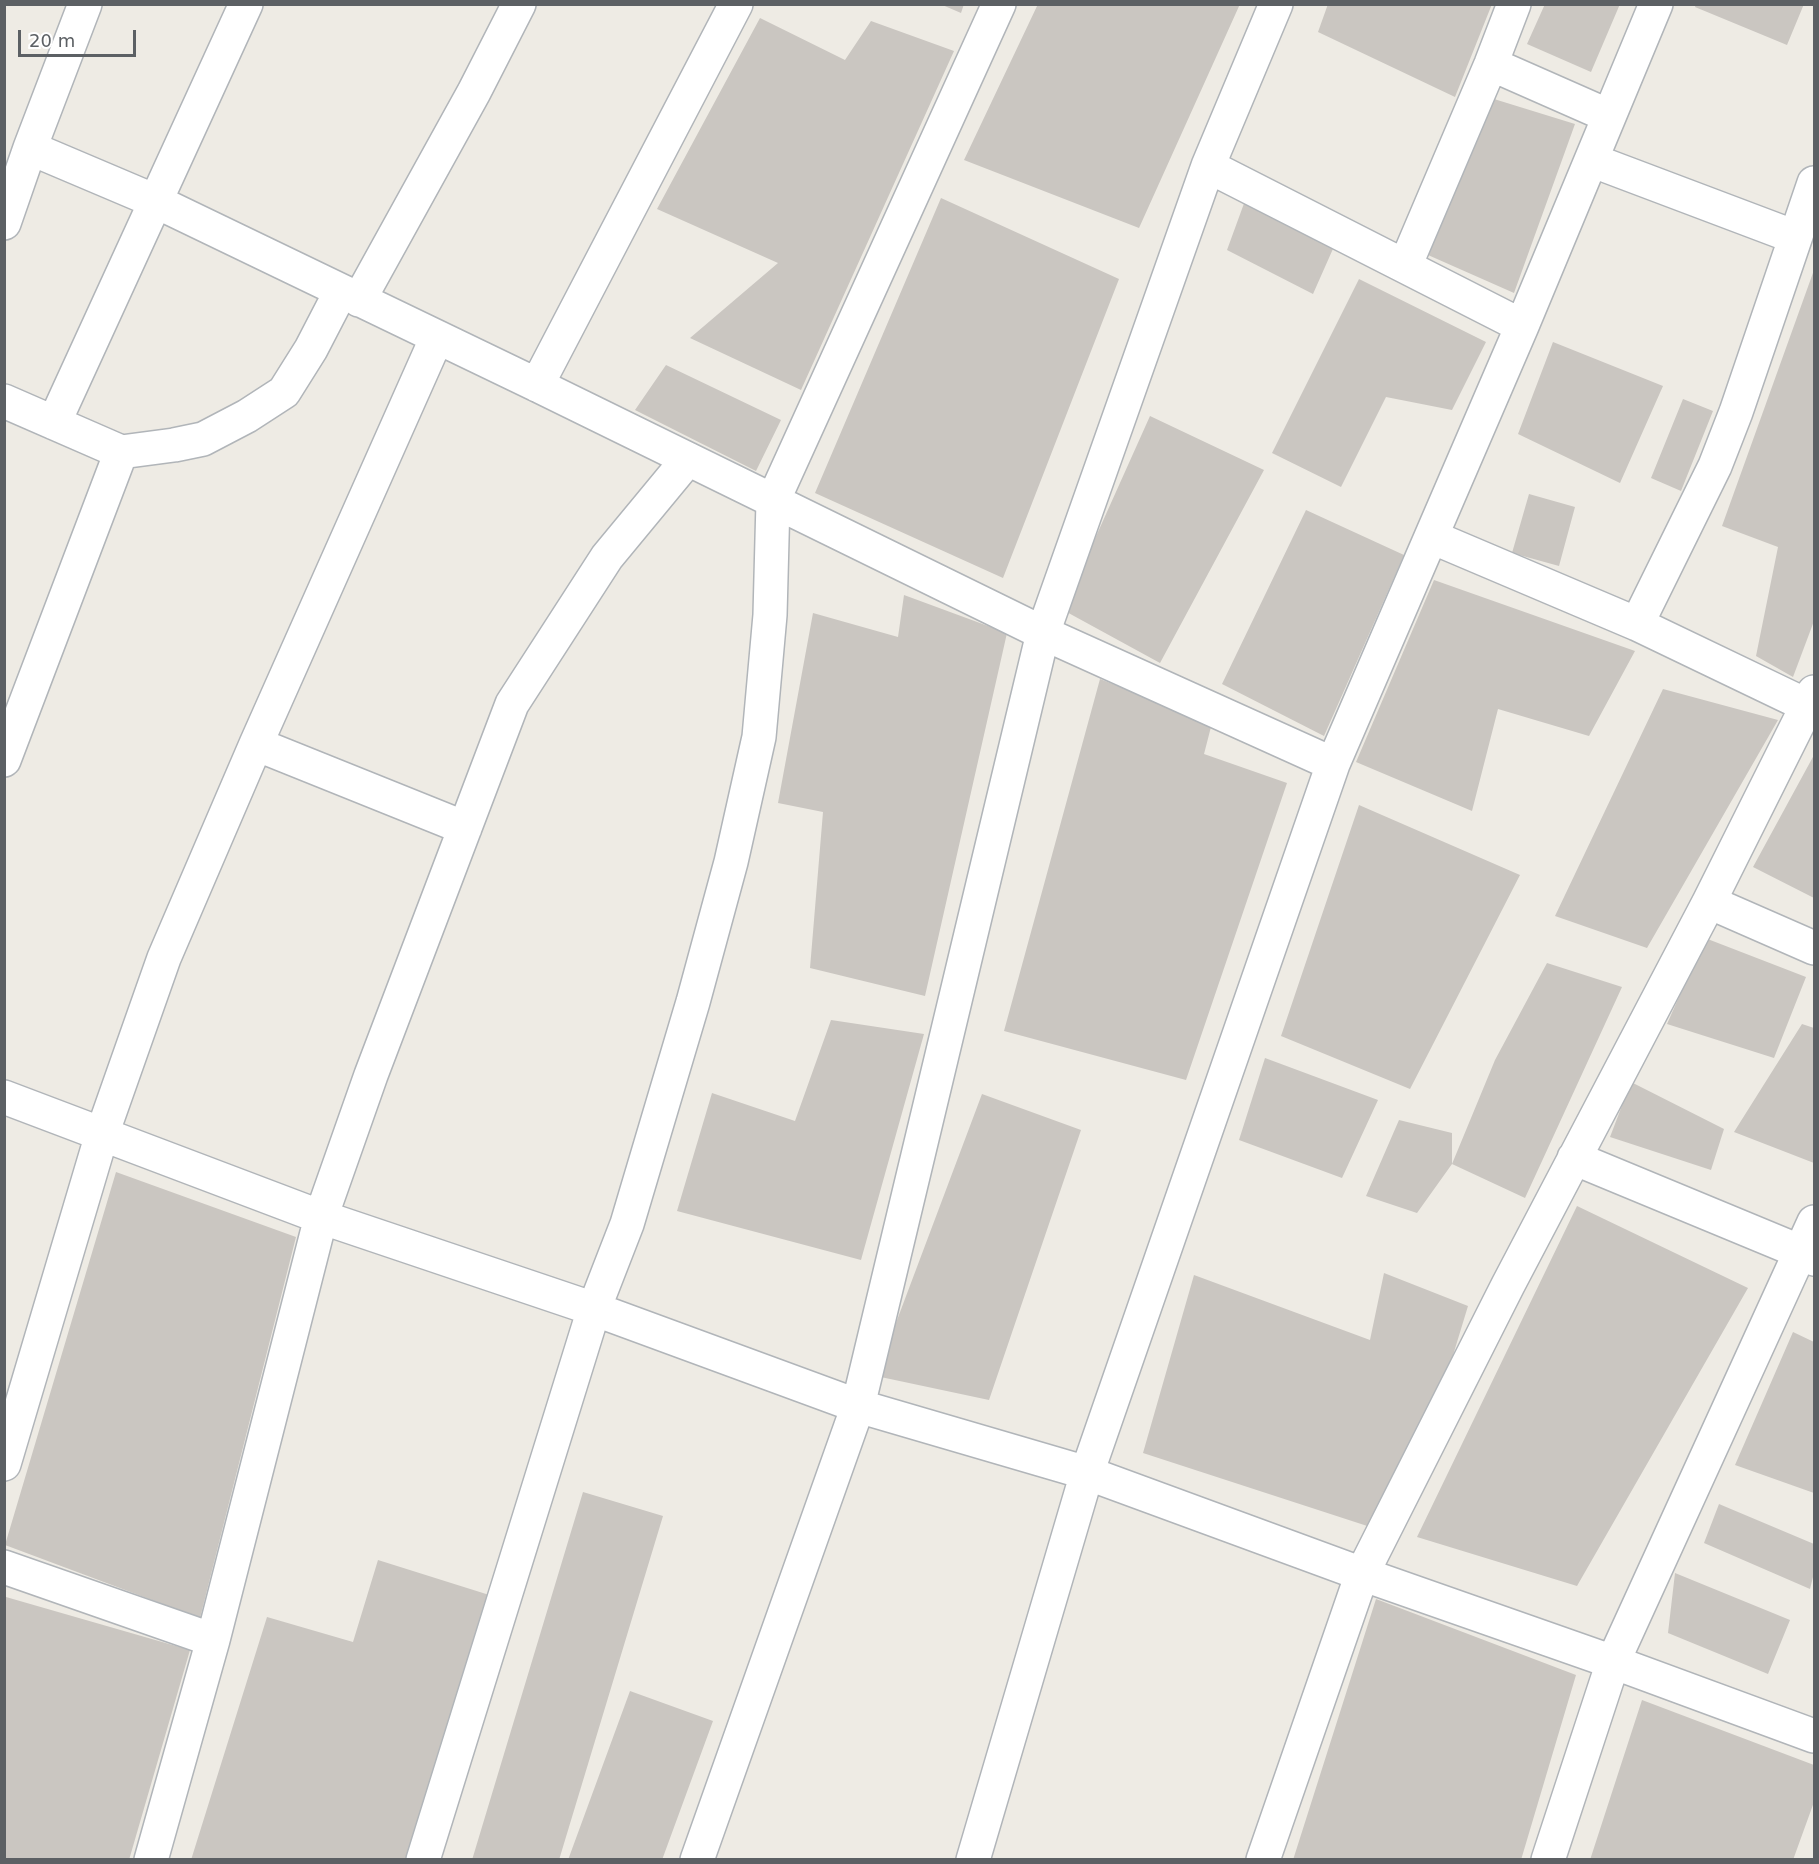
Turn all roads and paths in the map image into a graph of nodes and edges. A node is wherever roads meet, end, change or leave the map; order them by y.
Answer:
1 (85, 4) edge
2 (246, 4) edge
3 (519, 4) edge
4 (736, 4) edge
5 (999, 4) edge
6 (1276, 4) edge
7 (1514, 4) edge
8 (1656, 4) edge
9 (1491, 64) junction
10 (1609, 116) junction
11 (30, 148) junction
12 (1591, 160) junction
13 (1208, 166) junction
14 (1815, 183) edge
15 (155, 201) junction
16 (4, 223) edge
17 (1795, 237) junction
18 (1404, 266) junction
19 (350, 295) junction
20 (1522, 326) junction
21 (436, 337) junction
22 (537, 385) junction
23 (4, 401) edge
24 (54, 423) junction
25 (121, 452) junction
26 (688, 459) junction
27 (773, 501) junction
28 (1432, 537) junction
29 (1637, 624) junction
30 (1044, 633) junction
31 (17, 687) edge
32 (1813, 702) edge
33 (256, 744) junction
34 (4, 760) edge
35 (1333, 764) junction
36 (465, 828) junction
37 (1709, 902) junction
38 (1815, 948) edge
39 (4, 1097) edge
40 (102, 1134) junction
41 (1574, 1158) junction
42 (321, 1217) junction
43 (1815, 1222) edge
44 (1808, 1255) edge
45 (594, 1309) junction
46 (858, 1406) junction
47 (4, 1464) edge
48 (1087, 1473) junction
49 (4, 1567) edge
50 (1362, 1574) junction
51 (213, 1641) junction
52 (1612, 1662) junction
53 (1815, 1736) edge
54 (151, 1860) edge
55 (423, 1860) edge
56 (698, 1860) edge
57 (973, 1860) edge
58 (1263, 1860) edge
59 (1548, 1860) edge

1 - 11 street
2 - 15 street
3 - 19 street
4 - 22 street
5 - 27 street
6 - 13 street
7 - 9 street
8 - 10 street
9 - 10 street
9 - 18 street
10 - 12 street
11 - 15 street
11 - 16 street
12 - 17 street
12 - 20 street
13 - 18 street
13 - 30 street
14 - 17 street
15 - 19 street
15 - 24 street
17 - 29 street
18 - 20 street
19 - 21 street
19 - 25 street
20 - 28 street
21 - 22 street
21 - 33 street
22 - 26 street
23 - 24 street
24 - 25 street
25 - 31 street
26 - 27 street
26 - 36 street
27 - 30 street
27 - 45 street
28 - 29 street
28 - 35 street
29 - 32 street
30 - 35 street
30 - 46 street
31 - 34 street
32 - 37 street
33 - 36 street
33 - 40 street
35 - 48 street
36 - 42 street
37 - 38 street
37 - 41 street
39 - 40 street
40 - 42 street
40 - 47 street
41 - 44 street
41 - 50 street
42 - 45 street
42 - 51 street
43 - 44 street
44 - 52 street
45 - 46 street
45 - 55 street
46 - 48 street
46 - 56 street
48 - 50 street
48 - 57 street
49 - 51 street
50 - 52 street
50 - 58 street
51 - 54 street
52 - 53 street
52 - 59 street

